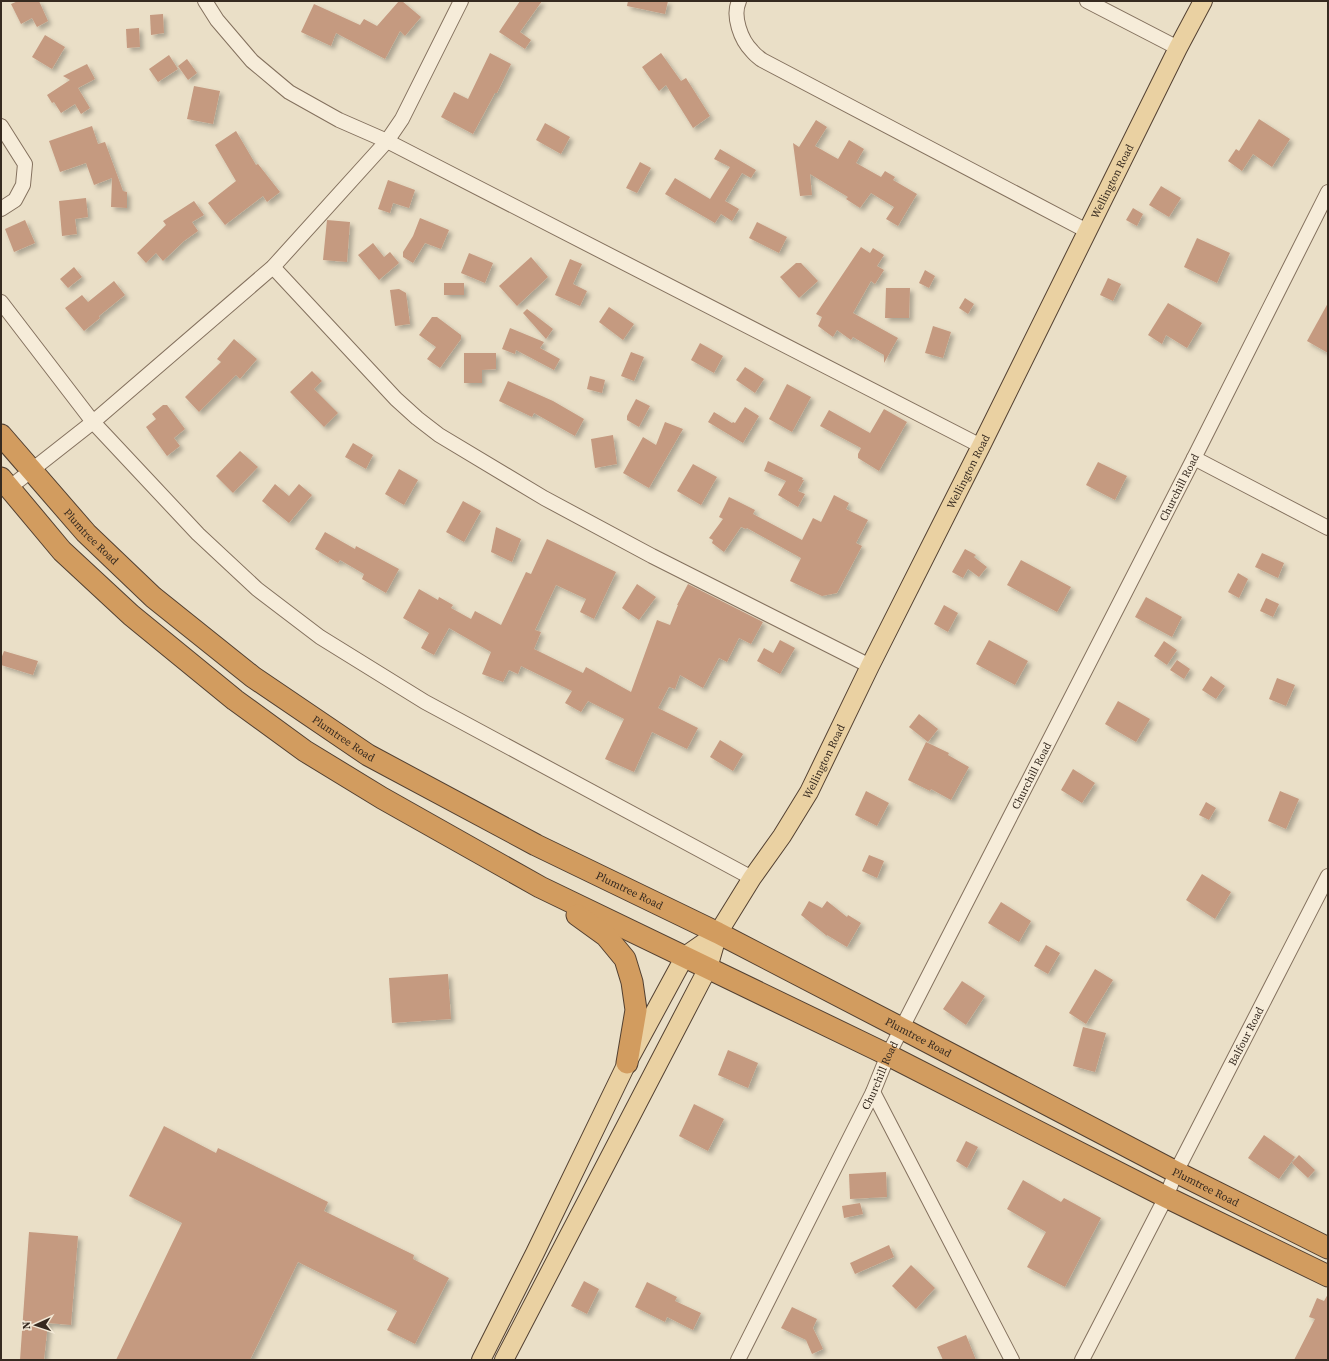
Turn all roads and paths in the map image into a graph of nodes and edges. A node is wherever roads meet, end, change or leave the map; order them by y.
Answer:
1 (205, 1) edge
2 (461, 1) edge
3 (739, 1) edge
4 (1087, 1) edge
5 (1203, 1) edge
6 (1178, 48) junction
7 (1, 126) edge
8 (387, 141) junction
9 (1328, 192) edge
10 (1, 209) edge
11 (1088, 231) junction
12 (273, 267) junction
13 (1, 302) edge
14 (93, 422) junction
15 (1, 435) edge
16 (981, 446) junction
17 (1194, 458) junction
18 (32, 471) junction
19 (5, 483) edge
20 (1328, 528) edge
21 (870, 666) junction
22 (1328, 876) edge
23 (752, 878) junction
24 (540, 887) junction
25 (718, 933) junction
26 (685, 956) junction
27 (708, 968) junction
28 (901, 1028) junction
29 (888, 1055) junction
30 (627, 1063) junction
31 (873, 1092) junction
32 (1176, 1172) junction
33 (1166, 1197) junction
34 (1328, 1248) edge
35 (1328, 1276) edge
36 (481, 1360) edge
37 (504, 1360) edge
38 (738, 1360) edge
39 (1012, 1360) edge
40 (1082, 1360) edge

1 - 8 street
2 - 8 street
3 - 11 street
4 - 6 street
5 - 6 main road, Wellington Road
6 - 11 main road, Wellington Road
7 - 10 street
8 - 12 street
8 - 16 street
9 - 17 street, Churchill Road
11 - 16 main road, Wellington Road
12 - 14 street
12 - 21 street
13 - 14 street
14 - 18 street
14 - 23 street
15 - 18 highway, Plumtree Road
16 - 21 main road, Wellington Road
17 - 20 street
17 - 28 street, Churchill Road
18 - 19 street
18 - 25 highway, Plumtree Road
19 - 24 highway
21 - 23 main road, Wellington Road
22 - 32 street, Balfour Road
23 - 25 main road, Wellington Road
24 - 26 highway
24 - 30 highway
25 - 26 main road
25 - 27 main road
25 - 28 highway, Plumtree Road
26 - 27 highway
26 - 30 main road
27 - 29 highway
27 - 37 main road
28 - 29 street, Churchill Road
28 - 32 highway, Plumtree Road
29 - 31 street, Churchill Road
29 - 33 highway
30 - 36 main road
31 - 38 street, Churchill Road
31 - 39 street
32 - 33 street, Balfour Road
32 - 34 highway, Plumtree Road
33 - 35 highway
33 - 40 street, Balfour Road

